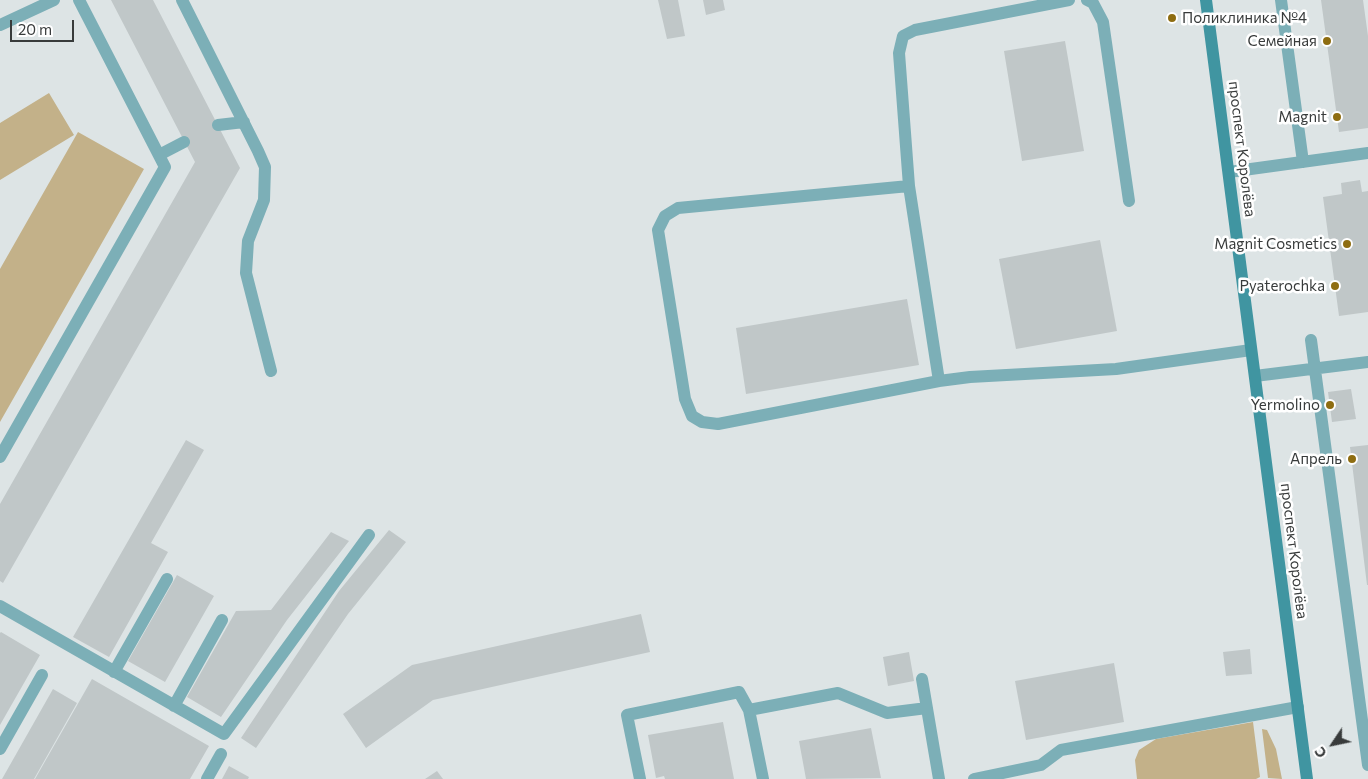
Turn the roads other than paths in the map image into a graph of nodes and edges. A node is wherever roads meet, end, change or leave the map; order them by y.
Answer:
1 (54, 0) edge
2 (79, 0) edge
3 (182, 0) edge
4 (1069, 0) edge
5 (1087, 0) edge
6 (1206, 0) edge
7 (1281, 0) edge
8 (0, 25) edge
9 (244, 122) junction
10 (218, 125) dead end
11 (184, 142) dead end
12 (1368, 153) edge
13 (159, 156) junction
14 (1303, 162) junction
15 (1229, 172) junction
16 (910, 186) junction
17 (1129, 201) dead end
18 (1311, 340) dead end
19 (1252, 350) junction
20 (1368, 362) edge
21 (1314, 368) junction
22 (271, 371) dead end
23 (1255, 376) junction
24 (939, 381) junction
25 (0, 457) edge
26 (369, 535) dead end
27 (167, 579) dead end
28 (0, 606) edge
29 (222, 620) dead end
30 (114, 672) junction
31 (42, 676) dead end
32 (922, 680) dead end
33 (174, 706) junction
34 (1298, 707) junction
35 (927, 708) junction
36 (749, 710) junction
37 (0, 749) edge
38 (221, 754) dead end
39 (1368, 766) edge
40 (207, 779) edge
41 (640, 779) edge
42 (763, 779) edge
43 (939, 779) edge
44 (974, 779) edge
45 (1307, 779) edge

1 - 8 lane
2 - 13 lane
3 - 9 lane
4 - 16 lane
5 - 17 lane
6 - 15 main road, проспект Королёва
7 - 14 lane
9 - 10 lane
9 - 22 lane
11 - 13 lane
12 - 14 lane
13 - 25 lane
14 - 15 lane
15 - 19 main road, проспект Королёва
16 - 24 lane
16 - 24 lane
18 - 21 lane
19 - 23 main road, проспект Королёва
19 - 24 lane
20 - 21 lane
21 - 23 lane
21 - 39 lane
23 - 34 main road, проспект Королёва
26 - 33 lane
27 - 30 lane
28 - 30 lane
29 - 33 lane
30 - 33 lane
31 - 37 lane
32 - 35 lane
34 - 44 lane
34 - 45 main road, проспект Королёва
35 - 36 lane
35 - 43 lane
36 - 41 lane
36 - 42 lane
38 - 40 lane

